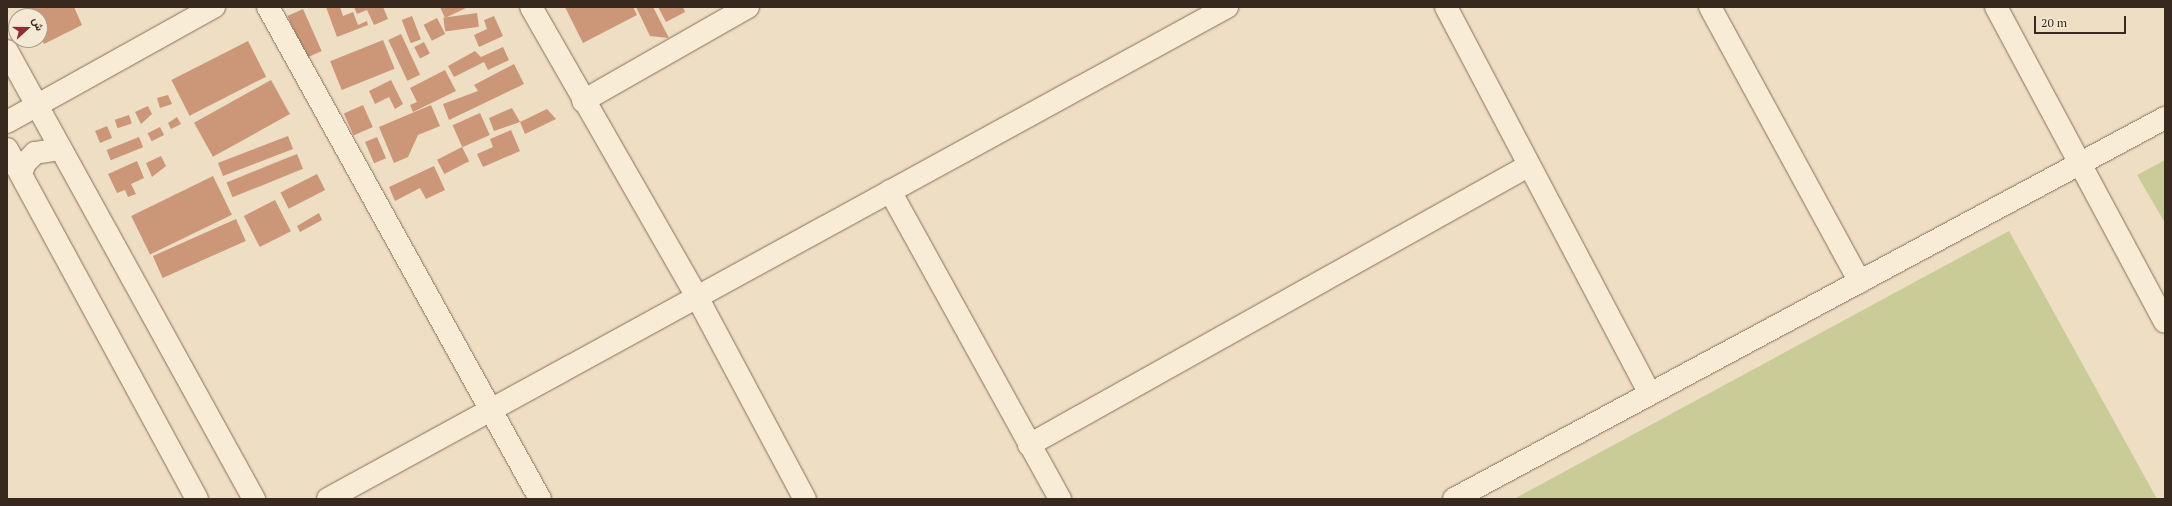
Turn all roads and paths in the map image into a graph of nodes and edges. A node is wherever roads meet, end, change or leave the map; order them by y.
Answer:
1 (214, 7) edge
2 (268, 7) edge
3 (531, 7) edge
4 (748, 7) edge
5 (1227, 7) edge
6 (1446, 7) edge
7 (1710, 7) edge
8 (1996, 7) edge
9 (9, 60) edge
10 (583, 101) junction
11 (37, 106) junction
12 (2165, 118) edge
13 (7, 122) edge
14 (7, 149) edge
15 (61, 149) junction
16 (2077, 164) junction
17 (1528, 166) junction
18 (21, 174) junction
19 (890, 191) junction
20 (1860, 282) junction
21 (697, 297) junction
22 (2165, 322) edge
23 (1650, 394) junction
24 (492, 409) junction
25 (1029, 445) junction
26 (197, 499) edge
27 (254, 499) edge
28 (328, 499) edge
29 (540, 499) edge
30 (805, 499) edge
31 (1060, 499) edge
32 (1454, 499) edge

1 - 11 street
2 - 24 street
3 - 10 street
4 - 10 street
5 - 19 street
6 - 17 street
7 - 20 street
8 - 16 street
9 - 11 street
10 - 21 street
11 - 13 street
11 - 15 street
12 - 16 street
14 - 18 street
15 - 18 street
15 - 27 street
16 - 20 street
16 - 22 street
17 - 23 street
17 - 25 street
18 - 26 street
19 - 21 street
19 - 25 street
20 - 23 street
21 - 24 street
21 - 30 street
23 - 32 street
24 - 28 street
24 - 29 street
25 - 31 street

